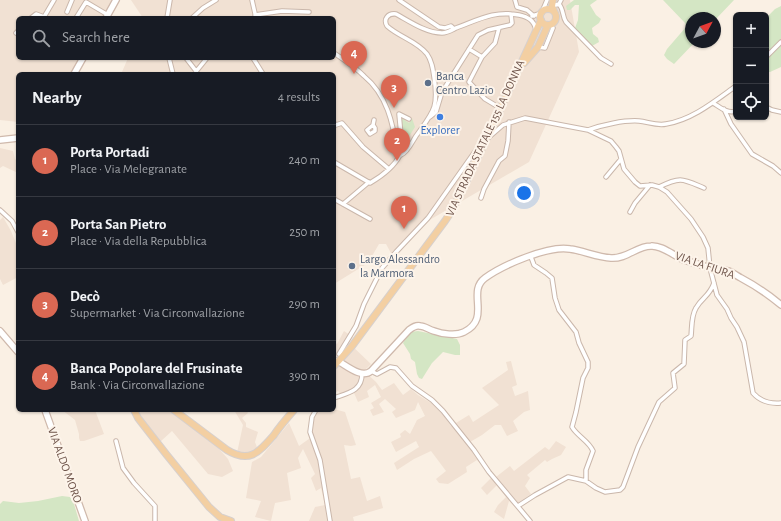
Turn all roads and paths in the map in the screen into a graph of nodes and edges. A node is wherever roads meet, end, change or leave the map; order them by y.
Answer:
1 (54, 0) edge
2 (72, 0) edge
3 (116, 0) edge
4 (170, 0) edge
5 (216, 0) edge
6 (252, 0) edge
7 (399, 0) edge
8 (515, 0) edge
9 (547, 0) edge
10 (87, 1) edge
11 (560, 2) edge
12 (552, 4) edge
13 (67, 12) dead end
14 (309, 12) dead end
15 (511, 14) junction
16 (542, 15) junction
17 (45, 16) edge
18 (77, 16) edge
19 (107, 16) edge
20 (167, 16) edge
21 (194, 16) edge
22 (256, 16) edge
23 (530, 17) junction
24 (550, 27) junction
25 (500, 28) junction
26 (454, 29) junction
27 (536, 31) junction
28 (530, 42) junction
29 (781, 42) edge
30 (538, 47) junction
31 (469, 49) junction
32 (769, 54) edge
33 (336, 55) edge
34 (482, 57) junction
35 (526, 57) junction
36 (82, 60) edge
37 (170, 60) edge
38 (187, 60) edge
39 (205, 60) edge
40 (254, 60) edge
41 (611, 64) dead end
42 (75, 72) edge
43 (172, 72) edge
44 (195, 72) edge
45 (262, 72) edge
46 (733, 88) edge
47 (713, 103) junction
48 (500, 108) junction
49 (769, 108) edge
50 (724, 109) junction
51 (733, 112) edge
52 (781, 112) edge
53 (430, 117) junction
54 (409, 119) dead end
55 (509, 122) junction
56 (336, 124) edge
57 (588, 130) junction
58 (16, 138) edge
59 (0, 140) edge
60 (396, 142) junction
61 (485, 142) junction
62 (400, 154) junction
63 (621, 159) junction
64 (336, 163) edge
65 (389, 169) junction
66 (781, 173) edge
67 (606, 177) dead end
68 (369, 182) junction
69 (650, 185) junction
70 (660, 187) junction
71 (704, 188) dead end
72 (481, 198) dead end
73 (336, 200) edge
74 (343, 204) junction
75 (0, 210) edge
76 (630, 212) dead end
77 (370, 219) dead end
78 (16, 228) edge
79 (531, 257) junction
80 (710, 268) junction
81 (715, 282) junction
82 (781, 305) edge
83 (0, 331) edge
84 (16, 350) edge
85 (338, 359) edge
86 (371, 371) junction
87 (362, 374) junction
88 (336, 397) edge
89 (781, 403) edge
90 (46, 412) edge
91 (135, 412) edge
92 (177, 412) edge
93 (292, 412) edge
94 (315, 412) edge
95 (116, 441) dead end
96 (586, 481) junction
97 (518, 506) junction
98 (85, 521) edge
99 (155, 521) edge
100 (231, 521) edge
101 (330, 521) edge
102 (530, 521) edge

1 - 17 street
2 - 13 street
3 - 19 main road
4 - 20 street
5 - 21 street
6 - 22 street
7 - 26 street
8 - 23 street
9 - 16 street
10 - 18 street
10 - 19 street
11 - 12 street
11 - 41 street
12 - 16 main road, VIA STRADA STATALE 155 LA DONNA
12 - 16 main road
12 - 24 main road
14 - 22 street
15 - 23 street
15 - 25 street
15 - 26 street
16 - 23 street
16 - 23 street
16 - 24 main road
16 - 27 main road, VIA STRADA STATALE 155 LA DONNA
23 - 27 street
24 - 30 main road
25 - 31 street
25 - 34 street
26 - 53 street
27 - 28 main road, VIA STRADA STATALE 155 LA DONNA
28 - 30 main road
28 - 35 main road, VIA STRADA STATALE 155 LA DONNA
29 - 32 street
30 - 35 main road
31 - 34 street
31 - 53 street
33 - 60 street
34 - 48 street
35 - 48 main road, VIA STRADA STATALE 155 LA DONNA
36 - 42 main road
37 - 43 street
38 - 44 street
39 - 44 street
40 - 45 street
46 - 47 street
47 - 50 street
47 - 57 street
48 - 61 main road, VIA STRADA STATALE 155 LA DONNA
49 - 52 street
50 - 51 street
50 - 66 street
53 - 62 street
54 - 60 street
55 - 57 street
55 - 61 street
55 - 72 street
56 - 65 street
57 - 63 street
58 - 59 main road
60 - 62 street
61 - 85 main road, VIA STRADA STATALE 155 LA DONNA
61 - 85 street
62 - 65 street
63 - 67 street
63 - 69 street
64 - 68 street
65 - 68 street
68 - 74 street
69 - 70 street
69 - 76 street
70 - 71 street
70 - 80 street
73 - 74 street
74 - 77 street
75 - 78 street
79 - 80 main road, VIA LA FIURA
79 - 86 main road, VIA LA FIURA
79 - 96 street
80 - 81 street
80 - 82 main road, VIA LA FIURA
81 - 89 street
81 - 96 street
83 - 84 main road
85 - 87 main road
86 - 87 main road, VIA LA FIURA
86 - 97 street
87 - 88 street
90 - 98 main road, VIA ALDO MORO
91 - 100 main road
92 - 93 main road
94 - 101 street
95 - 99 street
96 - 97 street
97 - 102 street

